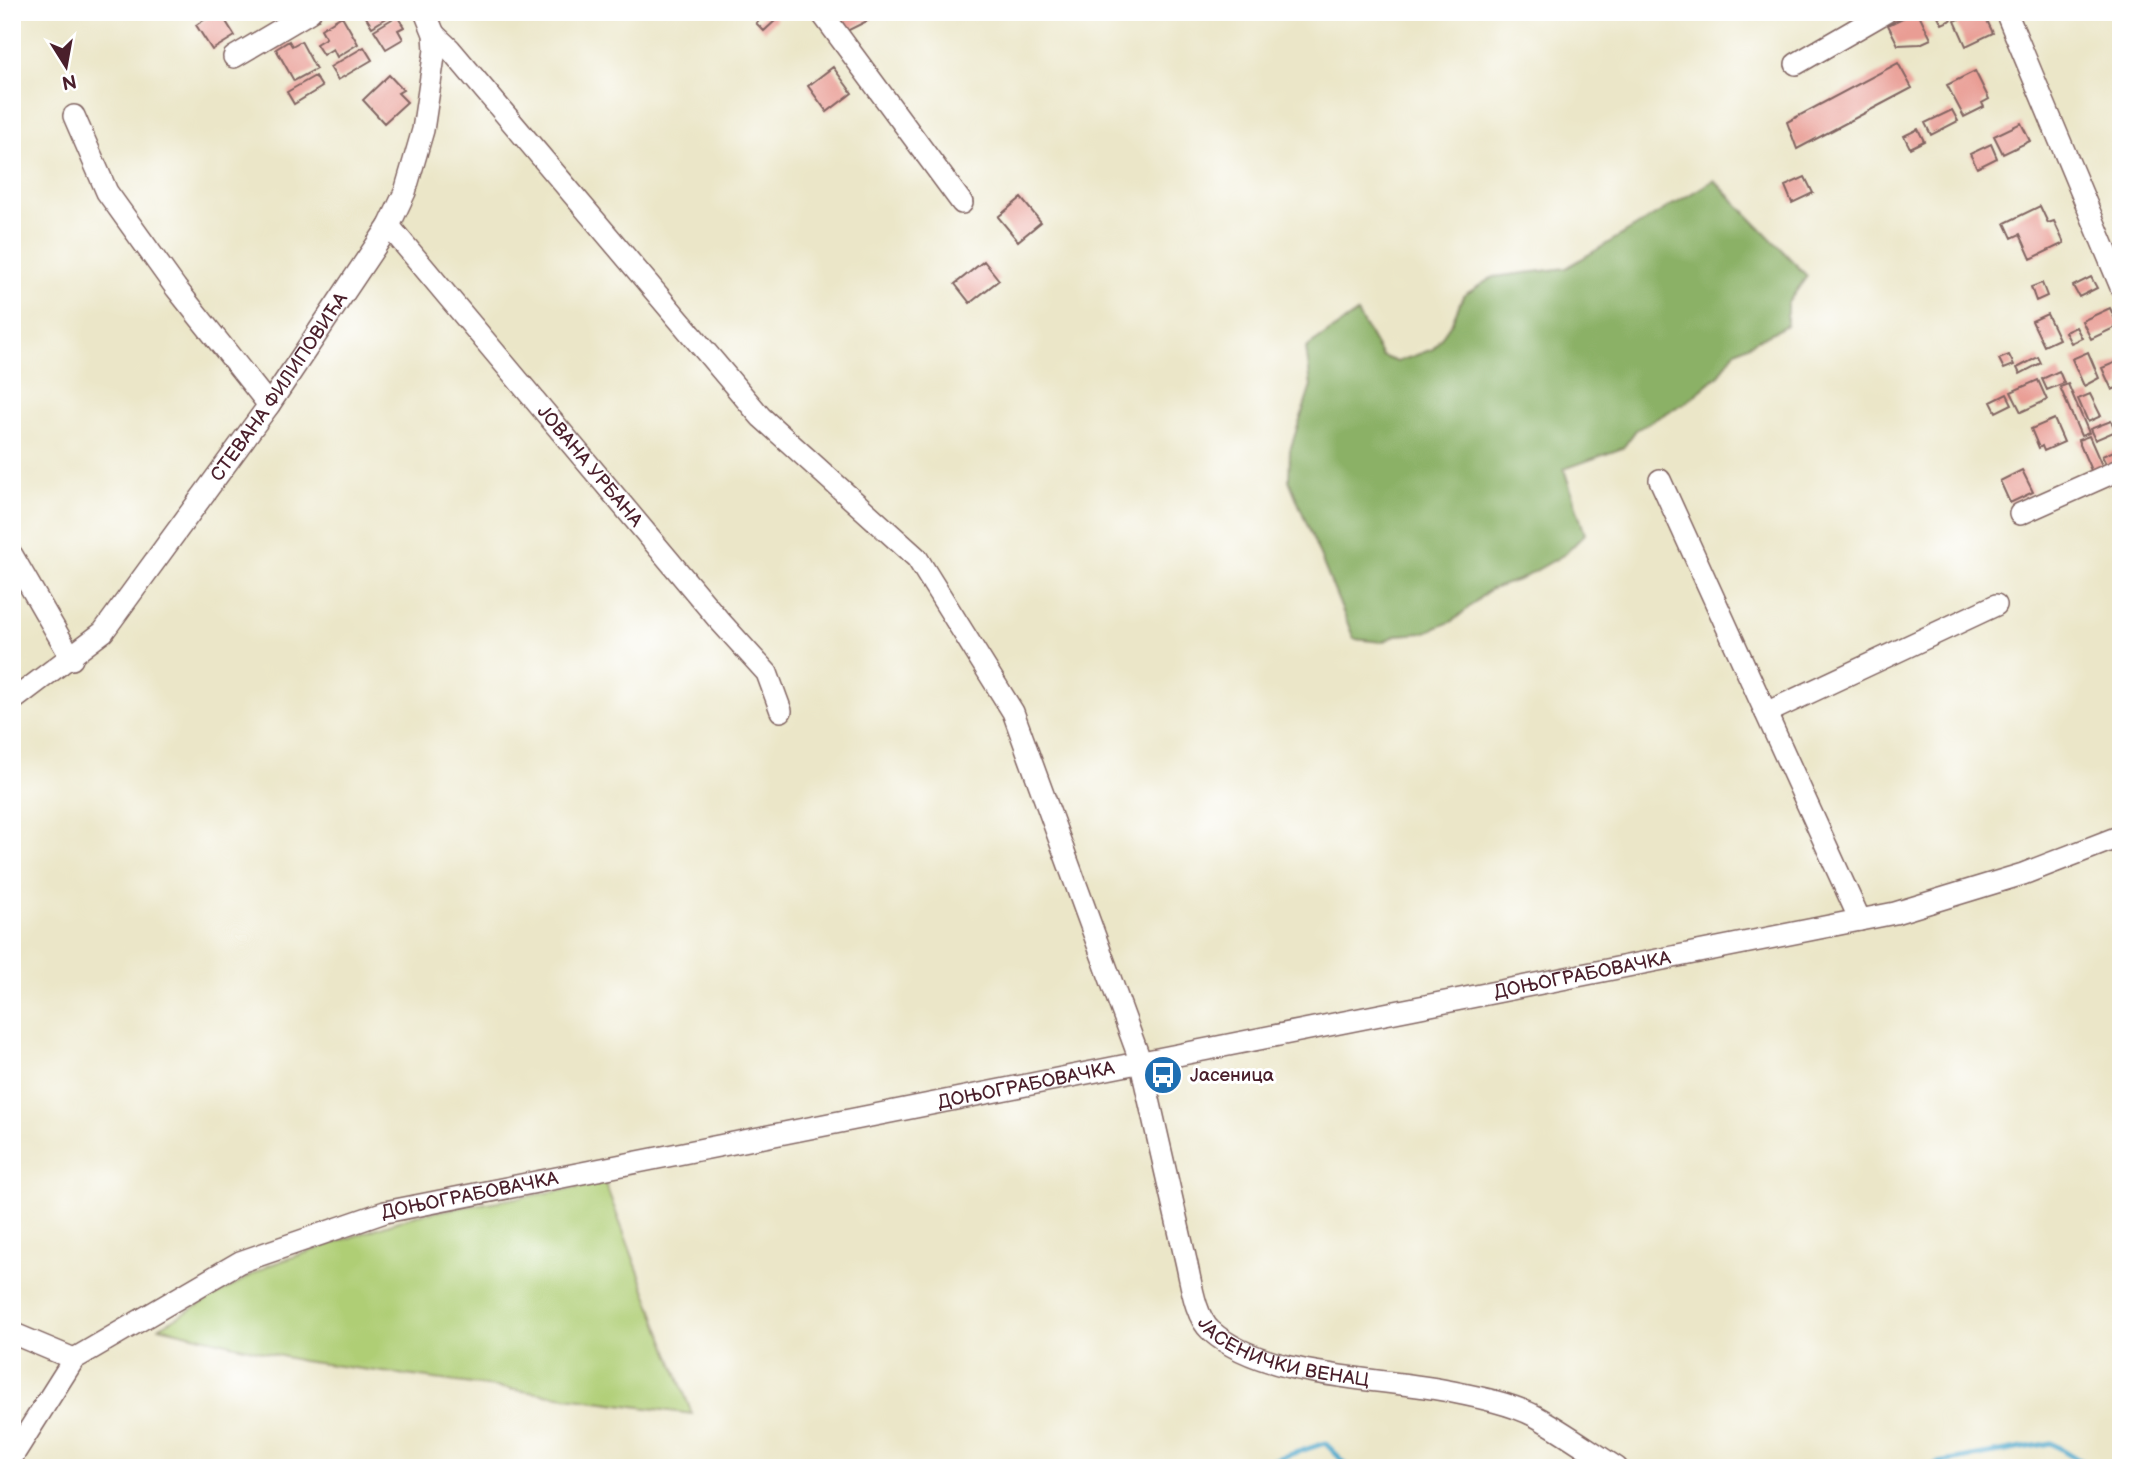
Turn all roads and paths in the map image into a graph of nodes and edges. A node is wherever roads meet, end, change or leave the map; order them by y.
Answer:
1 (310, 12) edge
2 (425, 12) edge
3 (821, 12) edge
4 (1886, 12) edge
5 (2006, 12) edge
6 (433, 34) junction
7 (234, 57) dead end
8 (1796, 64) dead end
9 (74, 116) dead end
10 (962, 203) dead end
11 (389, 226) junction
12 (2121, 287) edge
13 (269, 405) junction
14 (2121, 469) edge
15 (1660, 480) dead end
16 (2020, 514) dead end
17 (12, 555) edge
18 (1996, 605) dead end
19 (72, 659) junction
20 (12, 701) edge
21 (781, 711) dead end
22 (1766, 713) junction
23 (2121, 836) edge
24 (1860, 920) junction
25 (1140, 1060) junction
26 (12, 1333) edge
27 (74, 1359) junction
28 (12, 1457) edge
29 (1617, 1468) edge

1 - 7 street
2 - 6 street, СТЕВАНА ФИЛИПОВИЋА
3 - 10 street
4 - 8 street
5 - 12 street
6 - 11 street, СТЕВАНА ФИЛИПОВИЋА
6 - 25 street, ЈАСЕНИЧКИ ВЕНАЦ
9 - 13 street
11 - 13 street, СТЕВАНА ФИЛИПОВИЋА
11 - 21 street, ЈОВАНА УРБАНА
13 - 19 street, СТЕВАНА ФИЛИПОВИЋА
14 - 16 street
15 - 22 street
17 - 19 street
18 - 22 street
19 - 20 street, СТЕВАНА ФИЛИПОВИЋА
22 - 24 street
23 - 24 street, ДОЊОГРАБОВАЧКА
24 - 25 street, ДОЊОГРАБОВАЧКА
25 - 27 street, ДОЊОГРАБОВАЧКА
25 - 29 street, ЈАСЕНИЧКИ ВЕНАЦ
26 - 27 street
27 - 28 street

